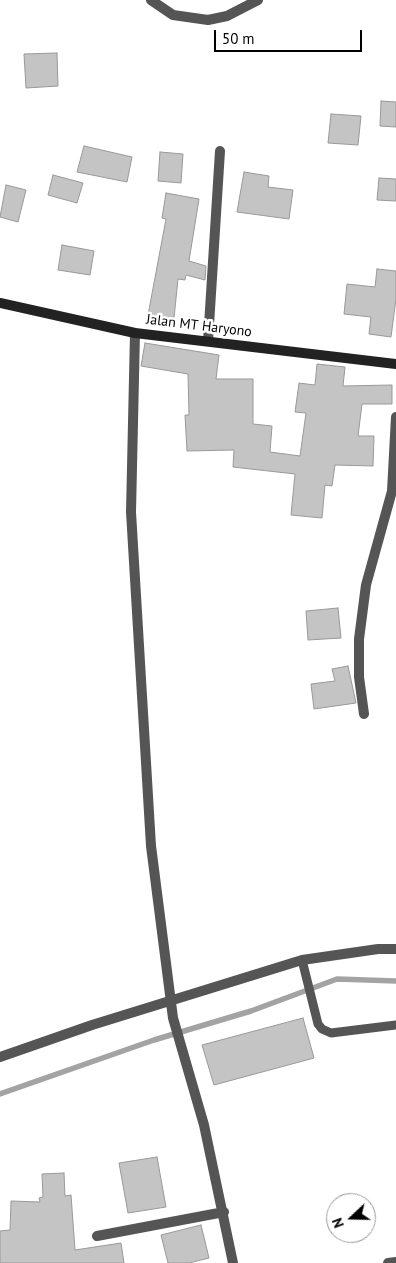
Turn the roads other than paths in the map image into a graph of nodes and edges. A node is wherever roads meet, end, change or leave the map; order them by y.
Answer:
1 (151, 0) edge
2 (258, 0) edge
3 (220, 151) dead end
4 (0, 303) edge
5 (135, 333) junction
6 (208, 341) junction
7 (396, 364) edge
8 (396, 417) edge
9 (364, 714) dead end
10 (396, 949) edge
11 (302, 960) junction
12 (170, 1001) junction
13 (396, 1025) edge
14 (0, 1057) edge
15 (224, 1212) junction
16 (97, 1236) dead end
17 (396, 1262) edge
18 (233, 1263) edge
19 (388, 1263) edge

1 - 2 street
3 - 6 street
4 - 5 main road, Jalan MT Haryono
5 - 6 main road, Jalan MT Haryono
5 - 12 street
6 - 7 main road, Jalan MT Haryono
8 - 9 street
10 - 11 street
11 - 12 street
11 - 13 lane
12 - 14 street
12 - 15 street
15 - 16 street
15 - 18 street
17 - 19 street

